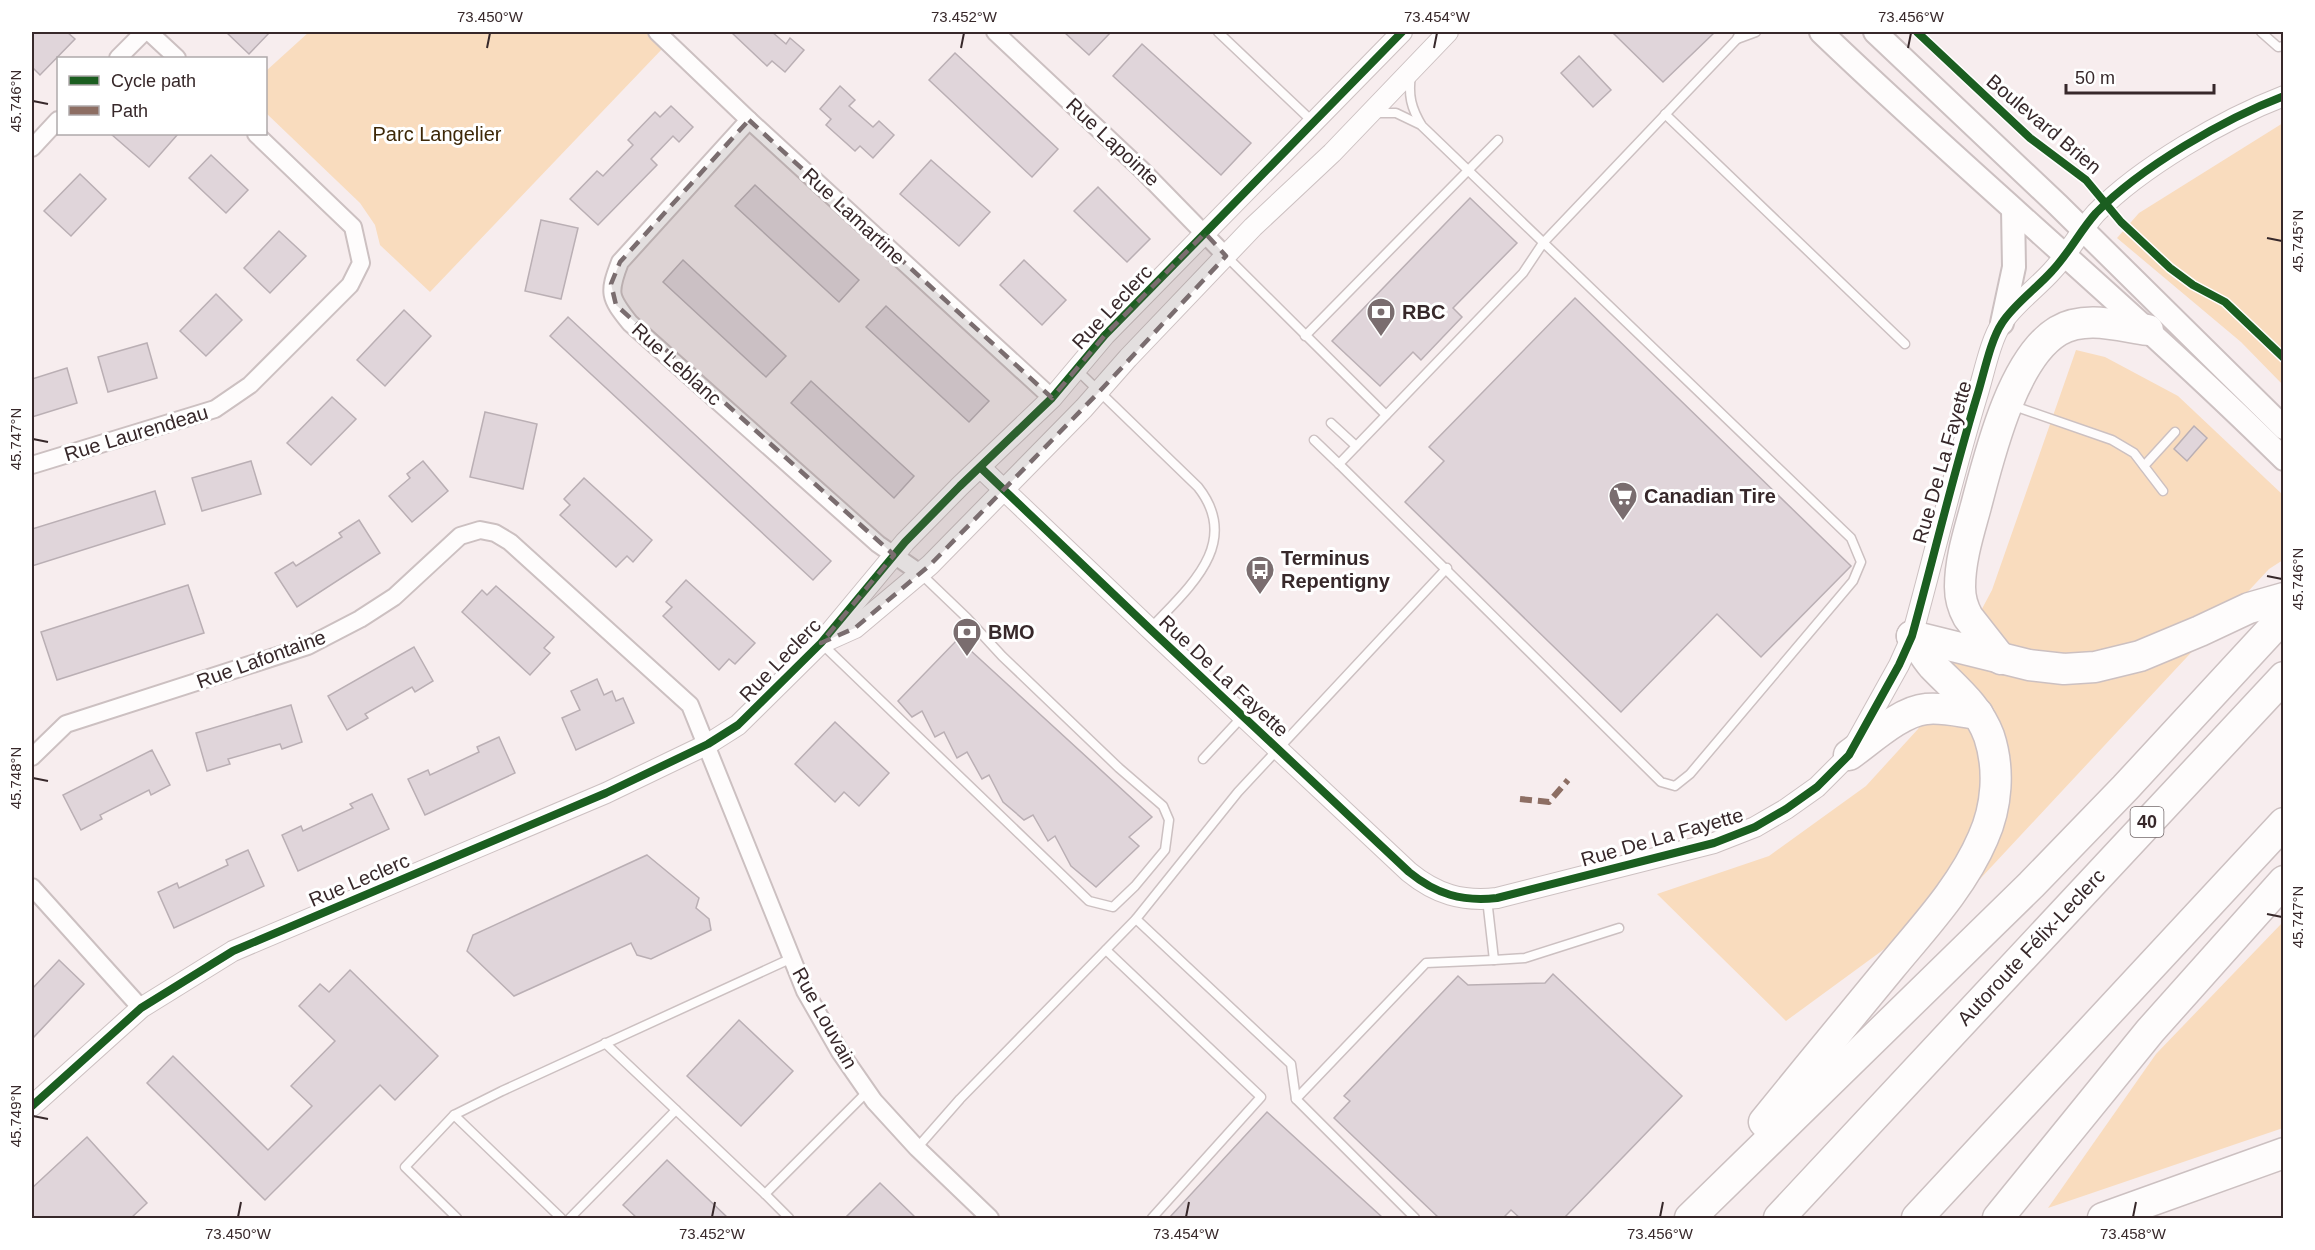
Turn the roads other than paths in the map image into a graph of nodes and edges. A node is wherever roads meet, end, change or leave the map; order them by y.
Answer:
1 (144, 32) edge
2 (149, 32) edge
3 (657, 32) edge
4 (995, 32) edge
5 (1218, 32) edge
6 (1402, 32) edge
7 (1448, 32) edge
8 (1756, 32) edge
9 (1820, 32) edge
10 (1875, 32) edge
11 (2261, 32) edge
12 (1738, 35) edge
13 (2283, 46) edge
14 (119, 57) edge
15 (176, 57) edge
16 (1412, 69) junction
17 (2283, 96) edge
18 (1371, 113) junction
19 (1665, 114) junction
20 (749, 120) junction
21 (57, 121) edge
22 (1314, 123) junction
23 (1422, 126) junction
24 (257, 135) edge
25 (1498, 140) dead end
26 (32, 148) edge
27 (1468, 171) junction
28 (2013, 209) junction
29 (2082, 230) junction
30 (1205, 233) junction
31 (1543, 243) junction
32 (2065, 255) junction
33 (1226, 256) junction
34 (2002, 323) junction
35 (2148, 330) junction
36 (1305, 336) junction
37 (1905, 344) dead end
38 (1076, 370) junction
39 (1099, 392) junction
40 (1052, 399) junction
41 (2008, 403) junction
42 (1386, 415) junction
43 (1331, 423) dead end
44 (2283, 428) edge
45 (2175, 432) dead end
46 (1314, 440) dead end
47 (1356, 447) junction
48 (2283, 459) edge
49 (1339, 464) junction
50 (32, 465) edge
51 (2144, 466) junction
52 (981, 468) junction
53 (1005, 490) junction
54 (2163, 490) dead end
55 (894, 555) junction
56 (1447, 568) junction
57 (920, 573) junction
58 (2283, 598) edge
59 (2283, 616) edge
60 (1150, 629) junction
61 (1912, 636) junction
62 (821, 643) junction
63 (2001, 659) junction
64 (2283, 677) edge
65 (1978, 714) junction
66 (1243, 716) junction
67 (708, 744) junction
68 (1277, 748) junction
69 (1849, 755) junction
70 (32, 757) edge
71 (1203, 759) dead end
72 (2283, 823) edge
73 (2283, 881) edge
74 (32, 887) edge
75 (1487, 899) junction
76 (1136, 919) junction
77 (1619, 928) dead end
78 (1106, 950) junction
79 (792, 958) junction
80 (1494, 960) junction
81 (141, 1008) junction
82 (605, 1043) junction
83 (867, 1092) junction
84 (1296, 1099) junction
85 (32, 1106) edge
86 (676, 1110) junction
87 (454, 1115) junction
88 (917, 1148) junction
89 (2283, 1152) edge
90 (765, 1194) junction
91 (457, 1218) edge
92 (561, 1218) edge
93 (570, 1218) edge
94 (789, 1218) edge
95 (990, 1218) edge
96 (1152, 1218) edge
97 (1415, 1218) edge
98 (1688, 1218) edge
99 (1777, 1218) edge
100 (1917, 1218) edge
101 (1998, 1218) edge
102 (2103, 1218) edge

1 - 14 street
2 - 15 street
3 - 20 street, Rue Lamartine
4 - 30 street, Rue Lapointe
5 - 22 lane
6 - 22 street, Rue Leclerc
7 - 16 street, Rue Leclerc
8 - 12 lane
9 - 28 main road
10 - 29 main road
11 - 13 lane
12 - 19 lane
16 - 18 street, Rue Leclerc
16 - 23 lane
17 - 29 street, Rue De La Fayette
18 - 23 lane
18 - 33 street, Rue Leclerc
19 - 31 lane
19 - 37 lane
20 - 40 street, Rue Lamartine
20 - 55 street, Rue Leblanc
21 - 26 street
22 - 30 street, Rue Leclerc
23 - 27 lane
24 - 50 street, Rue Laurendeau
25 - 27 lane
27 - 31 lane
27 - 36 lane
28 - 32 main road
28 - 34 main road
29 - 32 street, Rue De La Fayette
29 - 44 main road
30 - 33 street, Rue Lapointe
30 - 38 street, Rue Leclerc
31 - 42 lane
31 - 56 lane
32 - 34 street, Rue De La Fayette
32 - 35 main road
33 - 36 lane
33 - 39 street, Rue Leclerc
34 - 61 street, Rue De La Fayette
35 - 41 highway
35 - 48 main road
36 - 42 lane
38 - 39 lane
38 - 40 street, Rue Leclerc
39 - 53 street, Rue Leclerc
39 - 60 lane
40 - 52 street, Rue Leclerc
41 - 51 lane
41 - 63 highway
42 - 47 lane
43 - 47 lane
45 - 51 lane
46 - 49 lane
47 - 49 lane
49 - 56 lane
51 - 54 lane
52 - 53 street, Rue De La Fayette
52 - 55 street, Rue Leclerc
53 - 57 street, Rue Leclerc
53 - 60 street, Rue De La Fayette
55 - 57 street, Rue Leblanc
55 - 62 street, Rue Leclerc
56 - 68 lane
57 - 62 street, Rue Leclerc
57 - 62 lane
58 - 63 highway
59 - 98 highway
60 - 66 street, Rue De La Fayette
61 - 63 highway
61 - 65 highway
61 - 69 street, Rue De La Fayette
62 - 67 street, Rue Leclerc
64 - 99 highway, Autoroute Félix-Leclerc / 40
65 - 69 highway
65 - 98 highway
66 - 68 street, Rue De La Fayette
66 - 71 lane
67 - 70 street, Rue Lafontaine
67 - 79 street, Rue Louvain
67 - 81 street, Rue Leclerc
68 - 75 street, Rue De La Fayette
68 - 76 lane
69 - 75 street, Rue De La Fayette
72 - 100 highway
73 - 101 highway
74 - 81 street
75 - 80 lane
76 - 78 lane
76 - 84 lane
77 - 80 lane
78 - 88 lane
78 - 96 lane
79 - 82 lane
79 - 83 street, Rue Louvain
80 - 84 lane
81 - 85 street, Rue Leclerc
82 - 86 lane
82 - 87 lane
83 - 88 street, Rue Louvain
83 - 90 lane
84 - 97 lane
86 - 90 lane
86 - 93 lane
87 - 91 lane
87 - 92 lane
88 - 95 street, Rue Louvain
89 - 102 highway
90 - 94 lane

